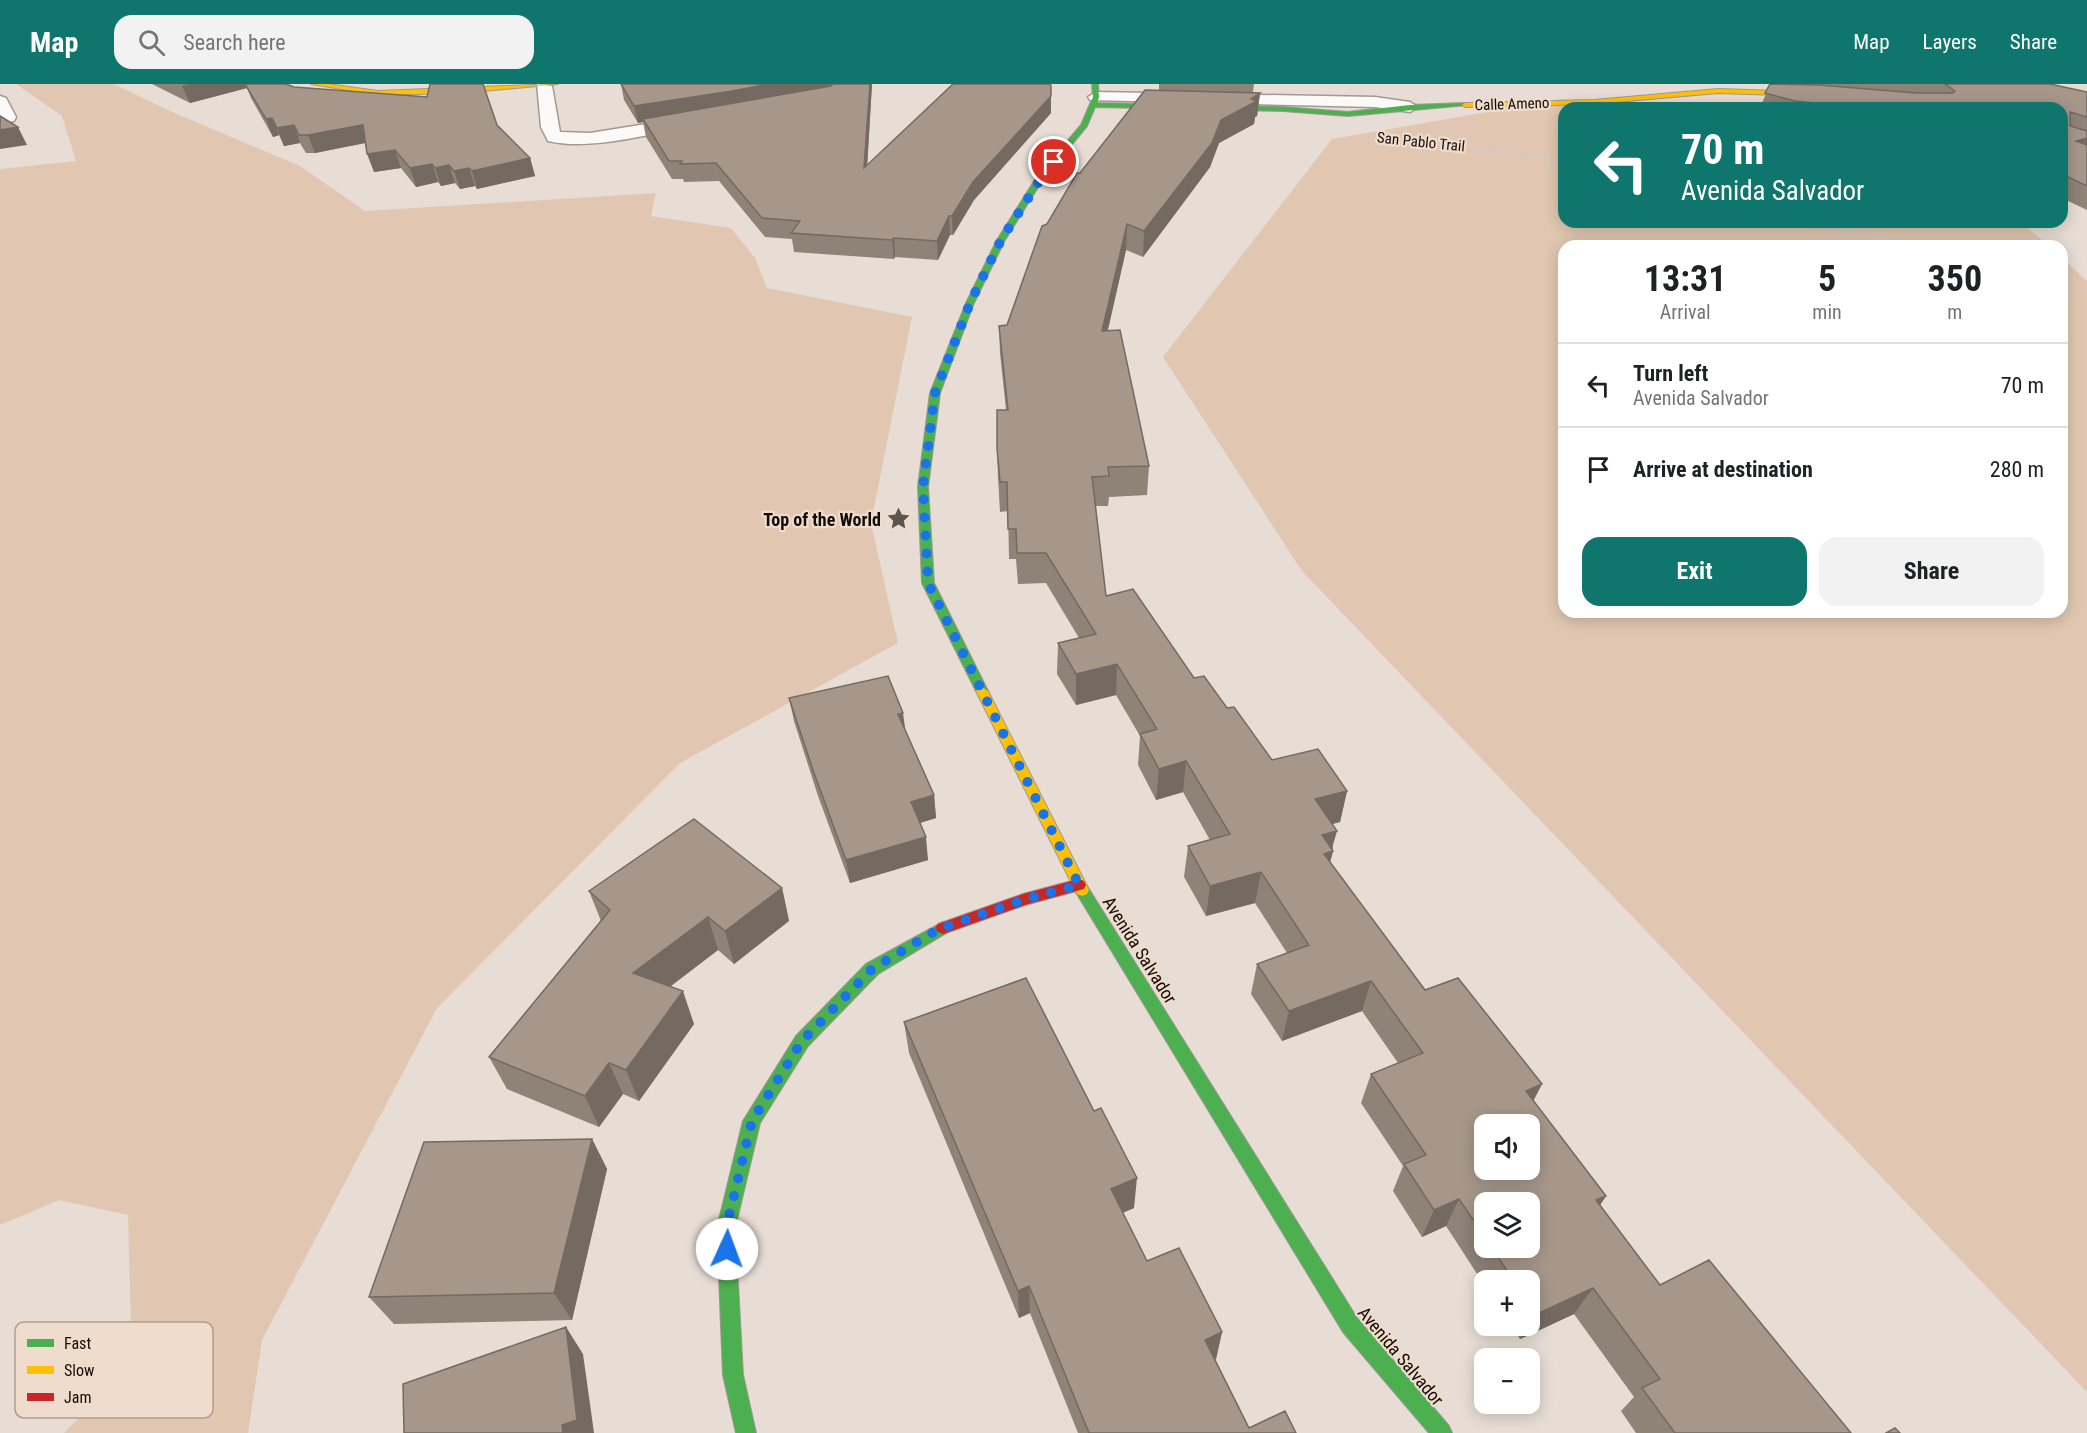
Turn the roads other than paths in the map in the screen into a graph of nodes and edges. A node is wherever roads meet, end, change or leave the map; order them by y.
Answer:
1 (314, 84) edge
2 (549, 85) edge
3 (1824, 94) edge
4 (1094, 95) edge
5 (0, 101) edge
6 (1594, 102) edge
7 (1558, 103) edge
8 (1410, 106) joint
9 (8, 117) dead end
10 (702, 120) edge
11 (1079, 885) junction
12 (746, 1433) edge
13 (1442, 1433) edge

1 - 2 street
2 - 10 street
3 - 6 street, Calle Ameno
4 - 8 street, Calle Ameno
4 - 11 street, Avenida Salvador
5 - 9 street
7 - 8 street, Calle Ameno
11 - 12 street
11 - 13 street, Avenida Salvador

